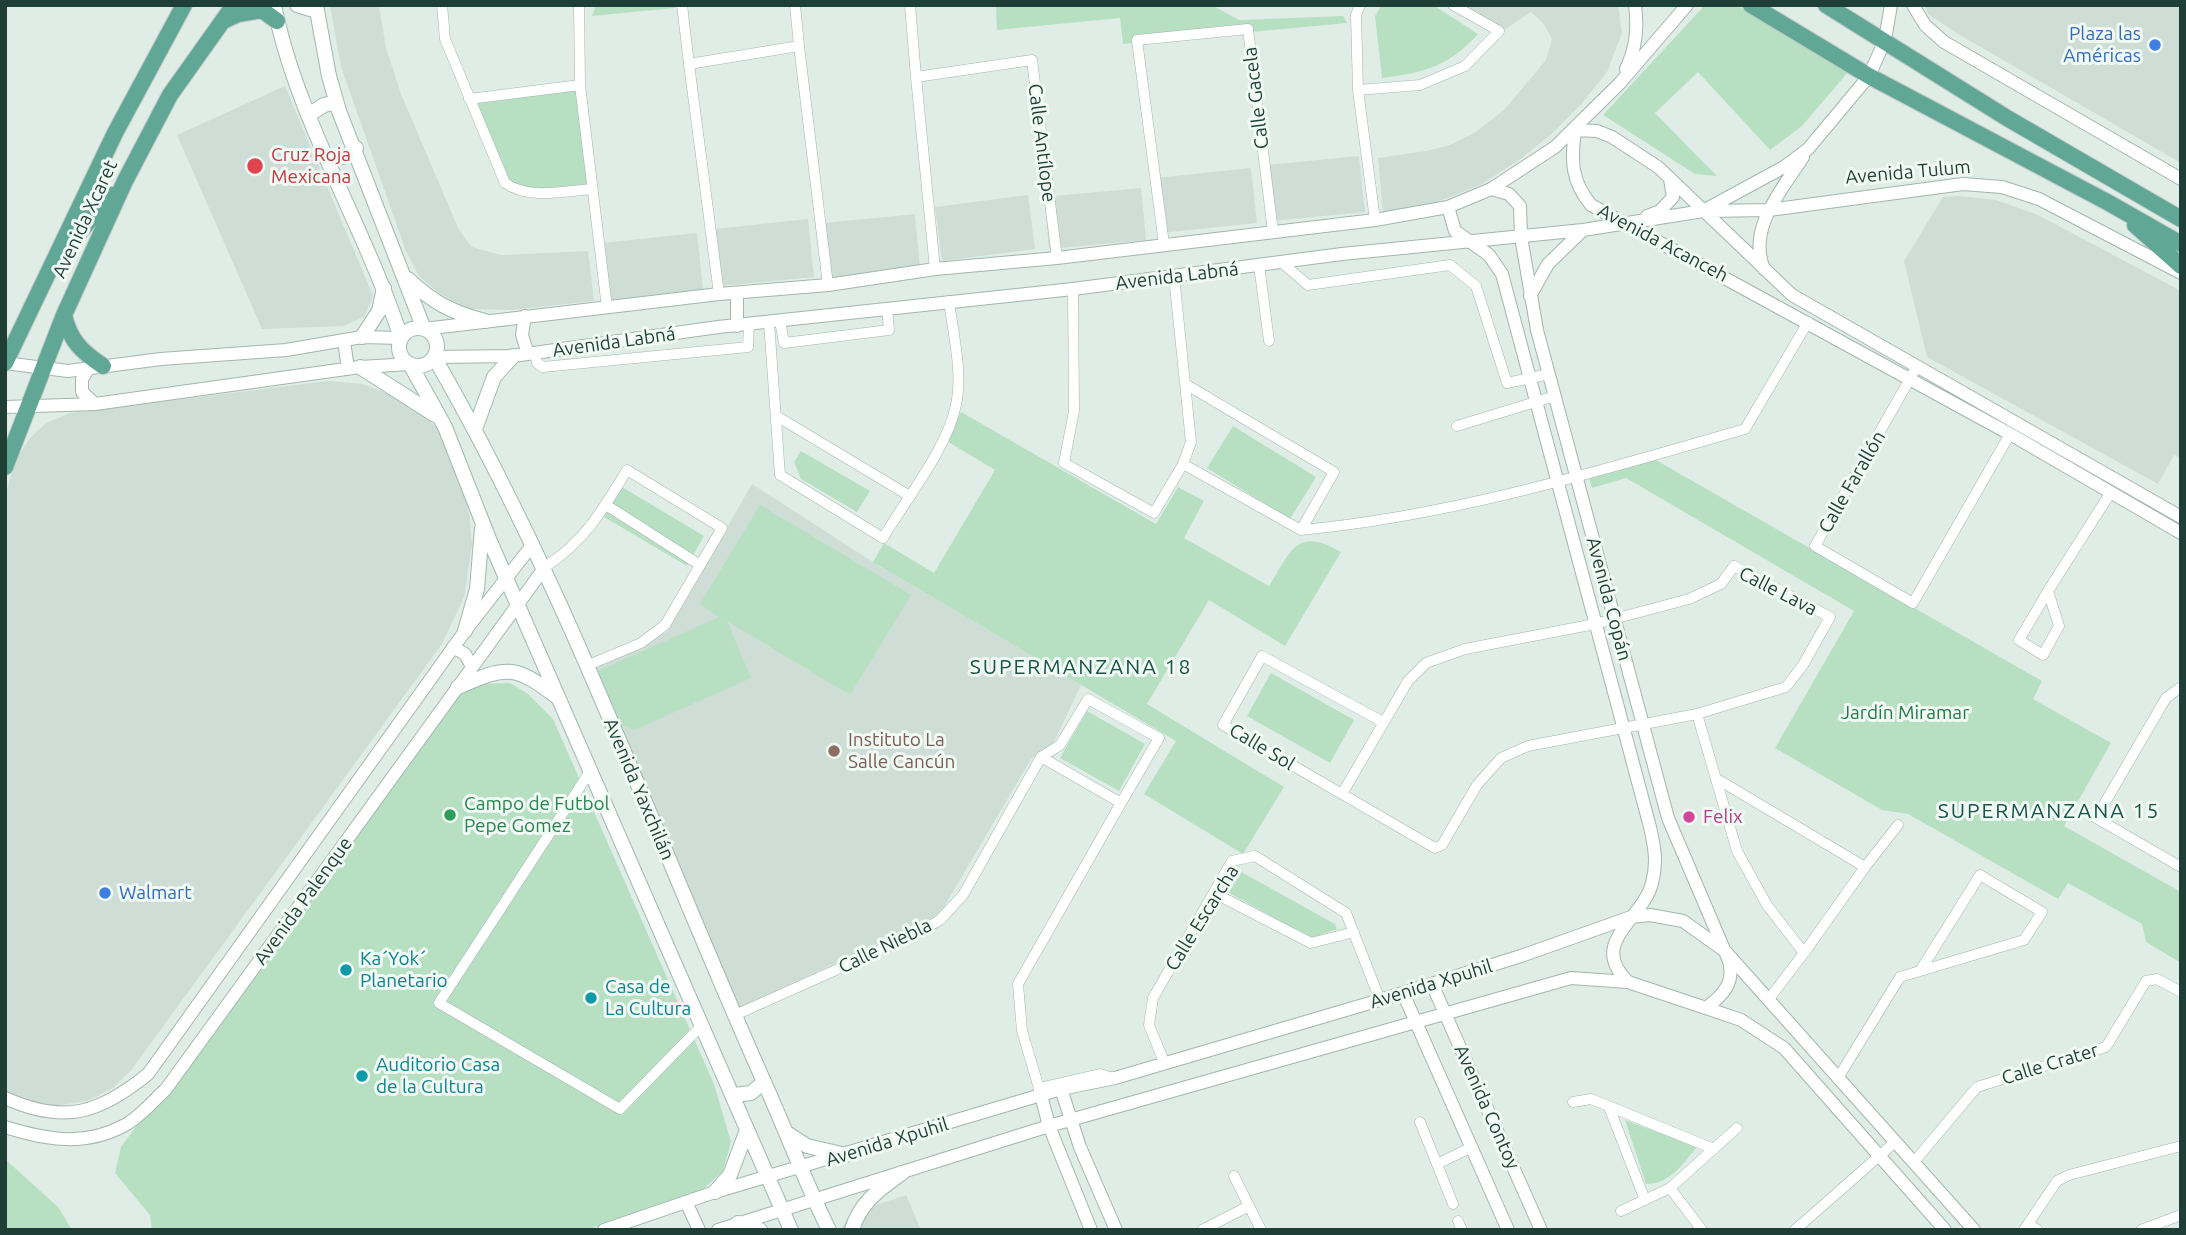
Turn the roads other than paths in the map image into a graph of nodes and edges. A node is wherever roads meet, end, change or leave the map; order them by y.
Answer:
1 (184, 5) edge
2 (234, 5) edge
3 (297, 5) edge
4 (442, 5) edge
5 (579, 5) edge
6 (682, 5) edge
7 (795, 5) edge
8 (910, 5) edge
9 (1360, 5) edge
10 (1453, 5) edge
11 (1635, 5) edge
12 (1687, 5) edge
13 (1751, 5) edge
14 (1826, 5) edge
15 (1891, 5) edge
16 (1913, 5) edge
17 (317, 8) edge
18 (278, 11) edge
19 (221, 23) junction
20 (1885, 40) junction
21 (799, 46) junction
22 (689, 64) junction
23 (1869, 76) junction
24 (916, 77) junction
25 (1620, 83) junction
26 (580, 85) junction
27 (1358, 90) junction
28 (469, 99) junction
29 (336, 102) junction
30 (310, 114) junction
31 (1575, 130) junction
32 (1602, 133) junction
33 (356, 148) junction
34 (1808, 149) junction
35 (330, 159) junction
36 (1571, 166) junction
37 (1670, 179) junction
38 (2181, 179) edge
39 (125, 181) junction
40 (592, 189) junction
41 (1491, 189) junction
42 (2109, 203) junction
43 (1448, 207) junction
44 (1769, 210) junction
45 (1703, 211) junction
46 (2181, 219) edge
47 (1375, 220) junction
48 (1627, 224) junction
49 (1583, 230) junction
50 (1273, 232) junction
51 (1521, 237) junction
52 (1464, 240) junction
53 (1164, 244) junction
54 (2181, 244) edge
55 (1057, 258) junction
56 (56, 260) junction
57 (1281, 262) junction
58 (1259, 265) junction
59 (2181, 266) edge
60 (936, 269) junction
61 (1765, 272) junction
62 (2181, 273) edge
63 (404, 275) junction
64 (1174, 276) junction
65 (828, 285) junction
66 (384, 287) junction
67 (1073, 289) junction
68 (719, 294) junction
69 (737, 294) junction
70 (1530, 296) junction
71 (949, 302) junction
72 (607, 308) junction
73 (887, 309) junction
74 (64, 315) junction
75 (525, 316) junction
76 (485, 321) junction
77 (1808, 322) junction
78 (743, 325) junction
79 (777, 325) junction
80 (424, 329) junction
81 (362, 337) junction
82 (401, 338) junction
83 (344, 341) junction
84 (1269, 341) dead end
85 (525, 354) junction
86 (434, 357) junction
87 (5, 363) edge
88 (410, 364) junction
89 (97, 366) junction
90 (354, 368) junction
91 (43, 369) junction
92 (1549, 374) junction
93 (1914, 374) junction
94 (1531, 379) junction
95 (1187, 384) junction
96 (1555, 396) junction
97 (1537, 402) junction
98 (95, 404) junction
99 (5, 407) edge
100 (30, 407) junction
101 (778, 417) junction
102 (442, 420) junction
103 (1457, 426) dead end
104 (477, 434) junction
105 (2010, 434) junction
106 (453, 445) junction
107 (1184, 464) junction
108 (5, 467) edge
109 (1576, 477) junction
110 (1558, 481) junction
111 (2111, 492) junction
112 (908, 495) junction
113 (606, 505) junction
114 (2181, 517) edge
115 (482, 523) junction
116 (1301, 530) junction
117 (2181, 533) edge
118 (533, 544) junction
119 (700, 565) junction
120 (545, 567) junction
121 (506, 577) junction
122 (2048, 591) junction
123 (517, 604) junction
124 (1614, 619) junction
125 (1595, 624) junction
126 (465, 631) junction
127 (453, 647) junction
128 (471, 665) junction
129 (586, 666) junction
130 (458, 687) junction
131 (2181, 687) edge
132 (559, 698) junction
133 (1697, 714) junction
134 (1383, 722) junction
135 (1643, 725) junction
136 (1624, 730) junction
137 (1041, 757) junction
138 (591, 770) junction
139 (1717, 779) junction
140 (1342, 794) junction
141 (1121, 803) junction
142 (1898, 825) dead end
143 (1865, 867) junction
144 (2181, 867) edge
145 (1214, 893) junction
146 (1631, 917) junction
147 (1354, 932) junction
148 (238, 947) junction
149 (1726, 951) junction
150 (1804, 953) junction
151 (259, 961) junction
152 (1920, 971) junction
153 (1628, 982) junction
154 (1432, 984) junction
155 (2181, 992) edge
156 (1403, 993) junction
157 (1769, 999) junction
158 (1380, 1000) junction
159 (1706, 1008) junction
160 (1445, 1013) junction
161 (733, 1016) junction
162 (1417, 1022) junction
163 (702, 1025) junction
164 (1164, 1062) junction
165 (1112, 1077) junction
166 (1838, 1078) junction
167 (764, 1082) junction
168 (1061, 1089) junction
169 (1040, 1092) junction
170 (734, 1095) junction
171 (5, 1098) edge
172 (1573, 1102) dead end
173 (1609, 1107) junction
174 (1071, 1119) junction
175 (1420, 1122) dead end
176 (1049, 1126) junction
177 (5, 1127) edge
178 (1738, 1128) dead end
179 (747, 1130) junction
180 (787, 1133) junction
181 (1895, 1142) junction
182 (2181, 1146) edge
183 (1472, 1147) junction
184 (1714, 1149) junction
185 (846, 1155) junction
186 (1879, 1156) junction
187 (1914, 1162) junction
188 (1437, 1164) junction
189 (800, 1168) junction
190 (902, 1173) junction
191 (1234, 1176) dead end
192 (769, 1178) junction
193 (1670, 1188) junction
194 (715, 1192) junction
195 (813, 1198) junction
196 (1645, 1200) junction
197 (687, 1204) junction
198 (1453, 1204) dead end
199 (1249, 1206) junction
200 (782, 1209) junction
201 (1621, 1211) dead end
202 (2181, 1216) edge
203 (738, 1223) junction
204 (2026, 1227) edge
205 (604, 1230) edge
206 (699, 1230) edge
207 (718, 1230) edge
208 (760, 1230) edge
209 (791, 1230) edge
210 (829, 1230) edge
211 (852, 1230) edge
212 (1091, 1230) edge
213 (1116, 1230) edge
214 (1202, 1230) edge
215 (1261, 1230) edge
216 (1508, 1230) edge
217 (1541, 1230) edge
218 (1702, 1230) edge
219 (1795, 1230) edge
220 (1945, 1230) edge
221 (1974, 1230) edge
222 (2039, 1230) edge
223 (2141, 1230) edge

1 - 56 main road, Avenida Xcaret
2 - 19 main road, Avenida Xcaret
3 - 17 main road
4 - 28 street
5 - 26 street
6 - 22 street
7 - 21 street
8 - 24 street
9 - 27 street
10 - 27 street
11 - 25 street
12 - 25 street, Avenida Labná
13 - 23 main road, Avenida Tulum
14 - 20 main road
15 - 20 street, Avenida Labná
16 - 38 street
17 - 29 main road
18 - 19 main road
18 - 30 main road
19 - 39 main road, Avenida Xcaret
20 - 23 street, Avenida Labná
20 - 46 main road
21 - 22 street
21 - 65 street
22 - 68 street
23 - 34 street, Avenida Labná
23 - 42 main road, Avenida Tulum
24 - 55 street, Calle Antílope
24 - 60 street
25 - 31 street, Avenida Labná
26 - 28 street
26 - 40 street
27 - 47 street
28 - 40 street
29 - 30 main road
29 - 33 main road
30 - 35 main road
31 - 32 street, Avenida Acanceh
31 - 36 street
31 - 41 street, Avenida Labná
32 - 36 street
32 - 37 street, Avenida Acanceh
33 - 35 main road
33 - 63 main road
34 - 44 street
34 - 45 street, Avenida Labná
35 - 66 main road
36 - 48 street, Avenida Acanceh
37 - 45 street, Avenida Acanceh
37 - 48 street
39 - 56 main road
39 - 74 main road, Avenida Xcaret
40 - 72 street
41 - 43 street, Avenida Labná
41 - 51 street, Avenida Copán
42 - 54 main road, Avenida Tulum
42 - 59 main road
43 - 47 street, Avenida Labná
43 - 52 street, Avenida Copán
44 - 45 street, Avenida Tulum
44 - 61 street
44 - 62 street, Avenida Tulum
45 - 48 street, Avenida Labná
45 - 61 street, Avenida Acanceh
47 - 50 street, Avenida Labná
48 - 49 street, Avenida Labná
48 - 77 street, Avenida Acanceh
49 - 51 street, Avenida Labná
49 - 70 street
50 - 53 street, Avenida Labná
50 - 53 street, Calle Gacela
51 - 52 street, Avenida Labná
51 - 70 street, Avenida Copán
52 - 57 street, Avenida Labná
52 - 94 street, Avenida Copán
53 - 55 street, Avenida Labná
55 - 60 street, Avenida Labná
56 - 87 main road, Avenida Xcaret
57 - 58 street, Avenida Labná
57 - 94 street
58 - 64 street, Avenida Labná
58 - 84 street
60 - 65 street, Avenida Labná
61 - 93 street, Avenida Acanceh
63 - 76 main road
63 - 80 main road
64 - 67 street, Avenida Labná
64 - 95 street
65 - 69 street, Avenida Labná
66 - 81 main road
66 - 82 main road
67 - 71 street, Avenida Labná
67 - 107 street
68 - 69 street, Avenida Labná
68 - 72 street, Avenida Labná
69 - 78 street
70 - 92 street, Avenida Copán
71 - 73 street, Avenida Labná
71 - 112 street
72 - 75 street, Avenida Labná
73 - 79 street, Avenida Labná
73 - 79 street
74 - 89 main road
74 - 91 main road, Avenida Xcaret
75 - 76 street, Avenida Labná
75 - 85 street
76 - 80 street, Avenida Labná
77 - 93 street, Avenida Acanceh
77 - 109 street
78 - 79 street, Avenida Labná
78 - 85 street, Avenida Labná
78 - 85 street
79 - 101 street
80 - 82 main road
80 - 86 main road
81 - 82 street
81 - 83 street
82 - 88 main road
83 - 89 street
83 - 90 street
85 - 86 street, Avenida Labná
85 - 104 main road
86 - 88 main road
86 - 104 main road, Avenida Yaxchilán
87 - 91 street
88 - 90 street
88 - 102 main road, Avenida Yaxchilán
89 - 91 street
89 - 98 street
90 - 98 street
90 - 102 main road
91 - 100 main road, Avenida Xcaret
92 - 94 street
92 - 96 street, Avenida Copán
93 - 105 street, Avenida Acanceh
93 - 105 street, Calle Farallón
93 - 114 street, Avenida Acanceh
94 - 97 street, Avenida Copán
95 - 107 street
95 - 116 street
96 - 97 street
96 - 109 street, Avenida Copán
97 - 103 street
97 - 110 street, Avenida Copán
98 - 100 street
99 - 100 street
100 - 108 main road, Avenida Xcaret
101 - 112 street
101 - 112 street
102 - 106 main road, Avenida Yaxchilán
104 - 106 main road
104 - 118 main road, Avenida Yaxchilán
105 - 111 street, Avenida Acanceh
106 - 115 main road, Avenida Yaxchilán
107 - 116 street
109 - 110 street
109 - 124 street, Avenida Copán
110 - 116 street
110 - 125 street, Avenida Copán
111 - 117 street, Avenida Acanceh
111 - 122 street
113 - 119 street
113 - 119 street
113 - 120 street
115 - 121 main road, Avenida Yaxchilán
115 - 126 main road
118 - 120 main road, Avenida Yaxchilán
118 - 121 street, Avenida Palenque
119 - 129 street
120 - 123 street, Avenida Palenque
120 - 129 main road, Avenida Yaxchilán
121 - 123 main road, Avenida Yaxchilán
121 - 126 street, Avenida Palenque
122 - 122 street
123 - 128 street, Avenida Palenque
123 - 132 main road, Avenida Yaxchilán
124 - 125 street
124 - 133 street, Calle Lava
124 - 135 street, Avenida Copán
125 - 134 street
125 - 136 street, Avenida Copán
126 - 127 street, Avenida Palenque
127 - 128 street
127 - 148 street, Avenida Palenque
128 - 130 street, Avenida Palenque
129 - 161 main road, Avenida Yaxchilán
130 - 132 main road
130 - 151 street, Avenida Palenque
131 - 144 street
132 - 138 main road, Avenida Yaxchilán
133 - 135 street, Calle Lava
133 - 139 street
134 - 140 street
134 - 140 street, Calle Sol
135 - 136 street, Calle Lava
135 - 149 street, Avenida Copán
136 - 140 street, Calle Sol
136 - 146 street, Avenida Copán
137 - 141 street
137 - 141 street, Calle Niebla
137 - 161 street, Calle Niebla
138 - 163 main road, Avenida Yaxchilán
138 - 163 street
139 - 143 street
139 - 150 street
141 - 169 street, Calle Niebla
142 - 143 street
143 - 150 street
145 - 147 street
145 - 147 street, Calle Escarcha
145 - 164 street, Calle Escarcha
146 - 149 street, Avenida Xpuhil
146 - 153 street, Avenida Copán
146 - 154 street, Avenida Xpuhil
147 - 158 street, Calle Escarcha
148 - 151 street
148 - 171 street, Avenida Palenque
149 - 157 street, Avenida Xpuhil
149 - 159 street, Avenida Copán
150 - 157 street
151 - 177 street, Avenida Palenque
152 - 152 street
152 - 166 street
153 - 159 street, Avenida Xpuhil
153 - 160 street, Avenida Xpuhil
154 - 156 street, Avenida Xpuhil
154 - 160 street, Avenida Contoy
155 - 187 street, Calle Crater
156 - 158 street, Avenida Xpuhil
156 - 162 street, Avenida Contoy
157 - 166 street, Avenida Xpuhil
158 - 164 street, Avenida Xpuhil
159 - 186 street, Avenida Xpuhil
160 - 162 street, Avenida Xpuhil
160 - 217 street, Avenida Contoy
161 - 167 main road, Avenida Yaxchilán
162 - 174 street, Avenida Xpuhil
162 - 183 street, Avenida Contoy
163 - 170 main road, Avenida Yaxchilán
164 - 165 street, Avenida Xpuhil
165 - 168 street, Avenida Xpuhil
165 - 169 street
166 - 181 street, Avenida Xpuhil
167 - 170 main road
167 - 180 main road, Avenida Yaxchilán
168 - 169 street, Avenida Xpuhil
168 - 174 street
169 - 176 street
169 - 185 street, Avenida Xpuhil
170 - 179 main road, Avenida Yaxchilán
172 - 173 street
173 - 184 street
173 - 196 street
174 - 176 street, Avenida Xpuhil
174 - 213 street
175 - 188 street
176 - 190 street, Avenida Xpuhil
176 - 212 street
178 - 184 street
179 - 192 main road, Avenida Yaxchilán
179 - 194 main road
180 - 185 main road
180 - 189 main road, Avenida Yaxchilán
181 - 186 street
181 - 187 street, Avenida Xpuhil
182 - 204 street
183 - 188 street
183 - 216 street, Avenida Contoy
184 - 193 street
185 - 189 street, Avenida Xpuhil
186 - 219 street
186 - 220 street, Avenida Xpuhil
187 - 221 street, Avenida Xpuhil
188 - 198 street
189 - 192 street, Avenida Xpuhil
189 - 195 main road, Avenida Yaxchilán
190 - 195 street, Avenida Xpuhil
190 - 211 main road
191 - 199 street
192 - 194 street, Avenida Xpuhil
192 - 200 main road, Avenida Yaxchilán
193 - 196 street
193 - 218 street
194 - 197 street, Avenida Xpuhil
195 - 200 street, Avenida Xpuhil
195 - 210 main road, Avenida Yaxchilán
196 - 201 street
197 - 205 street, Avenida Xpuhil
197 - 206 street
199 - 214 street
199 - 215 street
200 - 203 street, Avenida Xpuhil
200 - 209 main road, Avenida Yaxchilán
202 - 223 street
203 - 207 street, Avenida Xpuhil
203 - 208 main road
204 - 222 street

